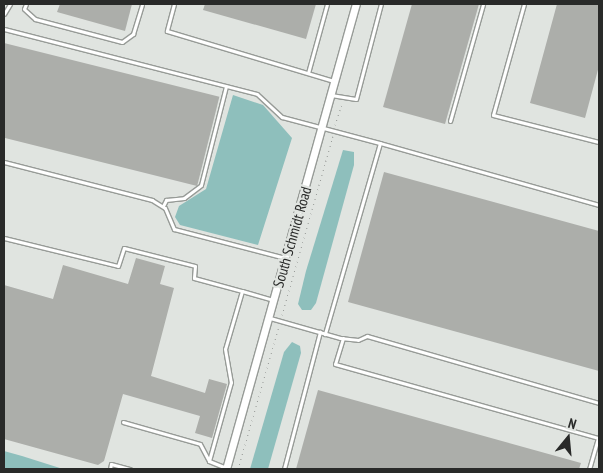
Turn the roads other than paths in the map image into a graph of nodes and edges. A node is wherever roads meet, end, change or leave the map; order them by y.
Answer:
1 (10, 4) edge
2 (26, 4) edge
3 (142, 4) edge
4 (174, 4) edge
5 (327, 4) edge
6 (356, 4) edge
7 (381, 4) edge
8 (483, 4) edge
9 (524, 4) edge
10 (4, 14) edge
11 (4, 29) edge
12 (308, 73) junction
13 (334, 81) junction
14 (226, 86) junction
15 (331, 95) junction
16 (450, 121) dead end
17 (323, 126) junction
18 (599, 142) edge
19 (380, 143) junction
20 (4, 162) edge
21 (599, 205) edge
22 (163, 206) junction
23 (4, 238) edge
24 (286, 258) junction
25 (242, 291) junction
26 (274, 300) junction
27 (269, 318) junction
28 (320, 332) junction
29 (325, 334) junction
30 (343, 338) junction
31 (599, 403) edge
32 (123, 422) dead end
33 (209, 461) junction
34 (110, 469) edge
35 (130, 469) edge
36 (226, 469) edge
37 (284, 469) edge
38 (589, 469) edge

1 - 10 lane
2 - 3 lane
4 - 12 lane
5 - 12 lane
6 - 13 street, South Schmidt Road
7 - 15 lane
8 - 16 lane
9 - 18 lane
11 - 14 lane
12 - 13 lane
13 - 15 street, South Schmidt Road
14 - 17 lane
14 - 22 lane
15 - 17 street, South Schmidt Road
17 - 19 lane
17 - 24 street, South Schmidt Road
19 - 21 lane
19 - 29 lane
20 - 22 lane
22 - 24 lane
23 - 25 lane
24 - 26 street, South Schmidt Road
25 - 26 lane
25 - 33 lane
26 - 27 street, South Schmidt Road
27 - 28 lane
27 - 36 street, South Schmidt Road
28 - 29 lane
28 - 37 lane
29 - 30 lane
30 - 31 lane
30 - 38 lane
32 - 33 lane
33 - 36 lane
34 - 35 lane

